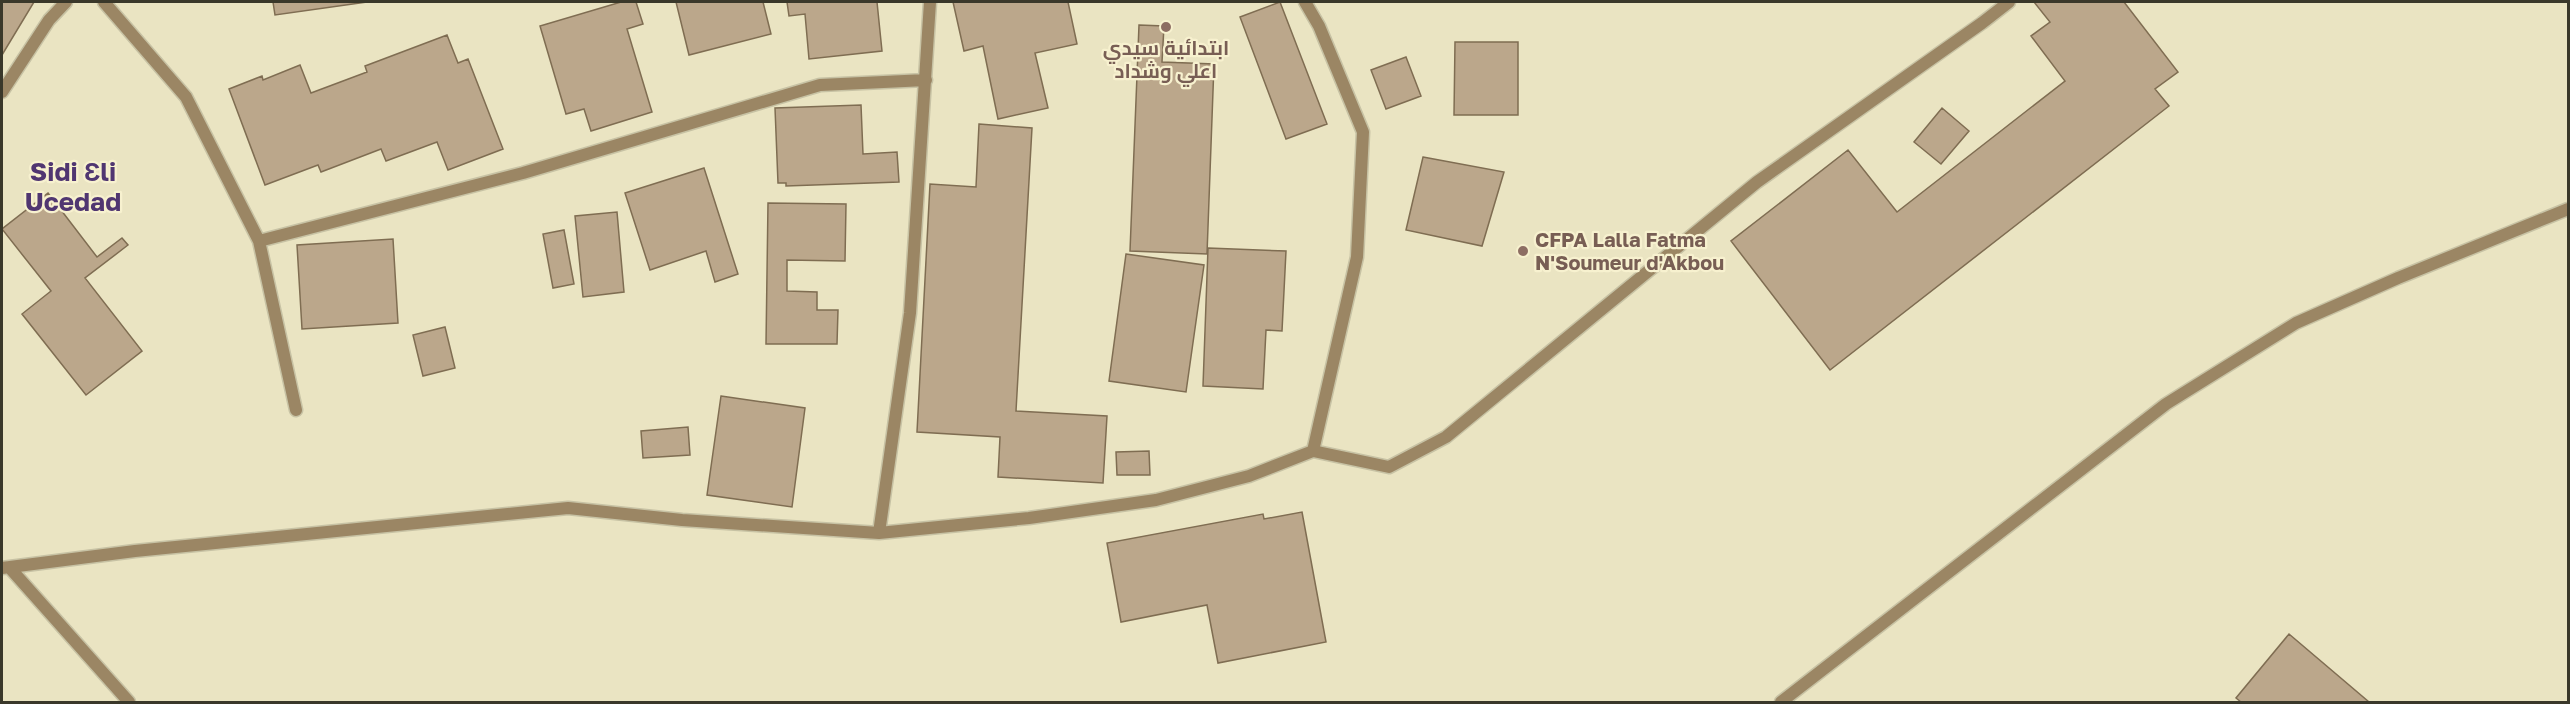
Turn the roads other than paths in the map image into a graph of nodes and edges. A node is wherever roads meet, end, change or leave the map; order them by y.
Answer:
1 (66, 2) edge
2 (104, 2) edge
3 (930, 2) edge
4 (1305, 2) edge
5 (2008, 2) edge
6 (926, 80) junction
7 (2, 92) edge
8 (2568, 209) edge
9 (259, 241) junction
10 (296, 410) dead end
11 (1313, 451) junction
12 (879, 533) junction
13 (5, 568) edge
14 (129, 702) edge
15 (1781, 702) edge

1 - 7 street
2 - 9 street
3 - 6 street
4 - 11 street
5 - 11 street
6 - 9 street
6 - 12 street
8 - 15 street
9 - 10 street
11 - 12 street
12 - 13 street
13 - 14 street

